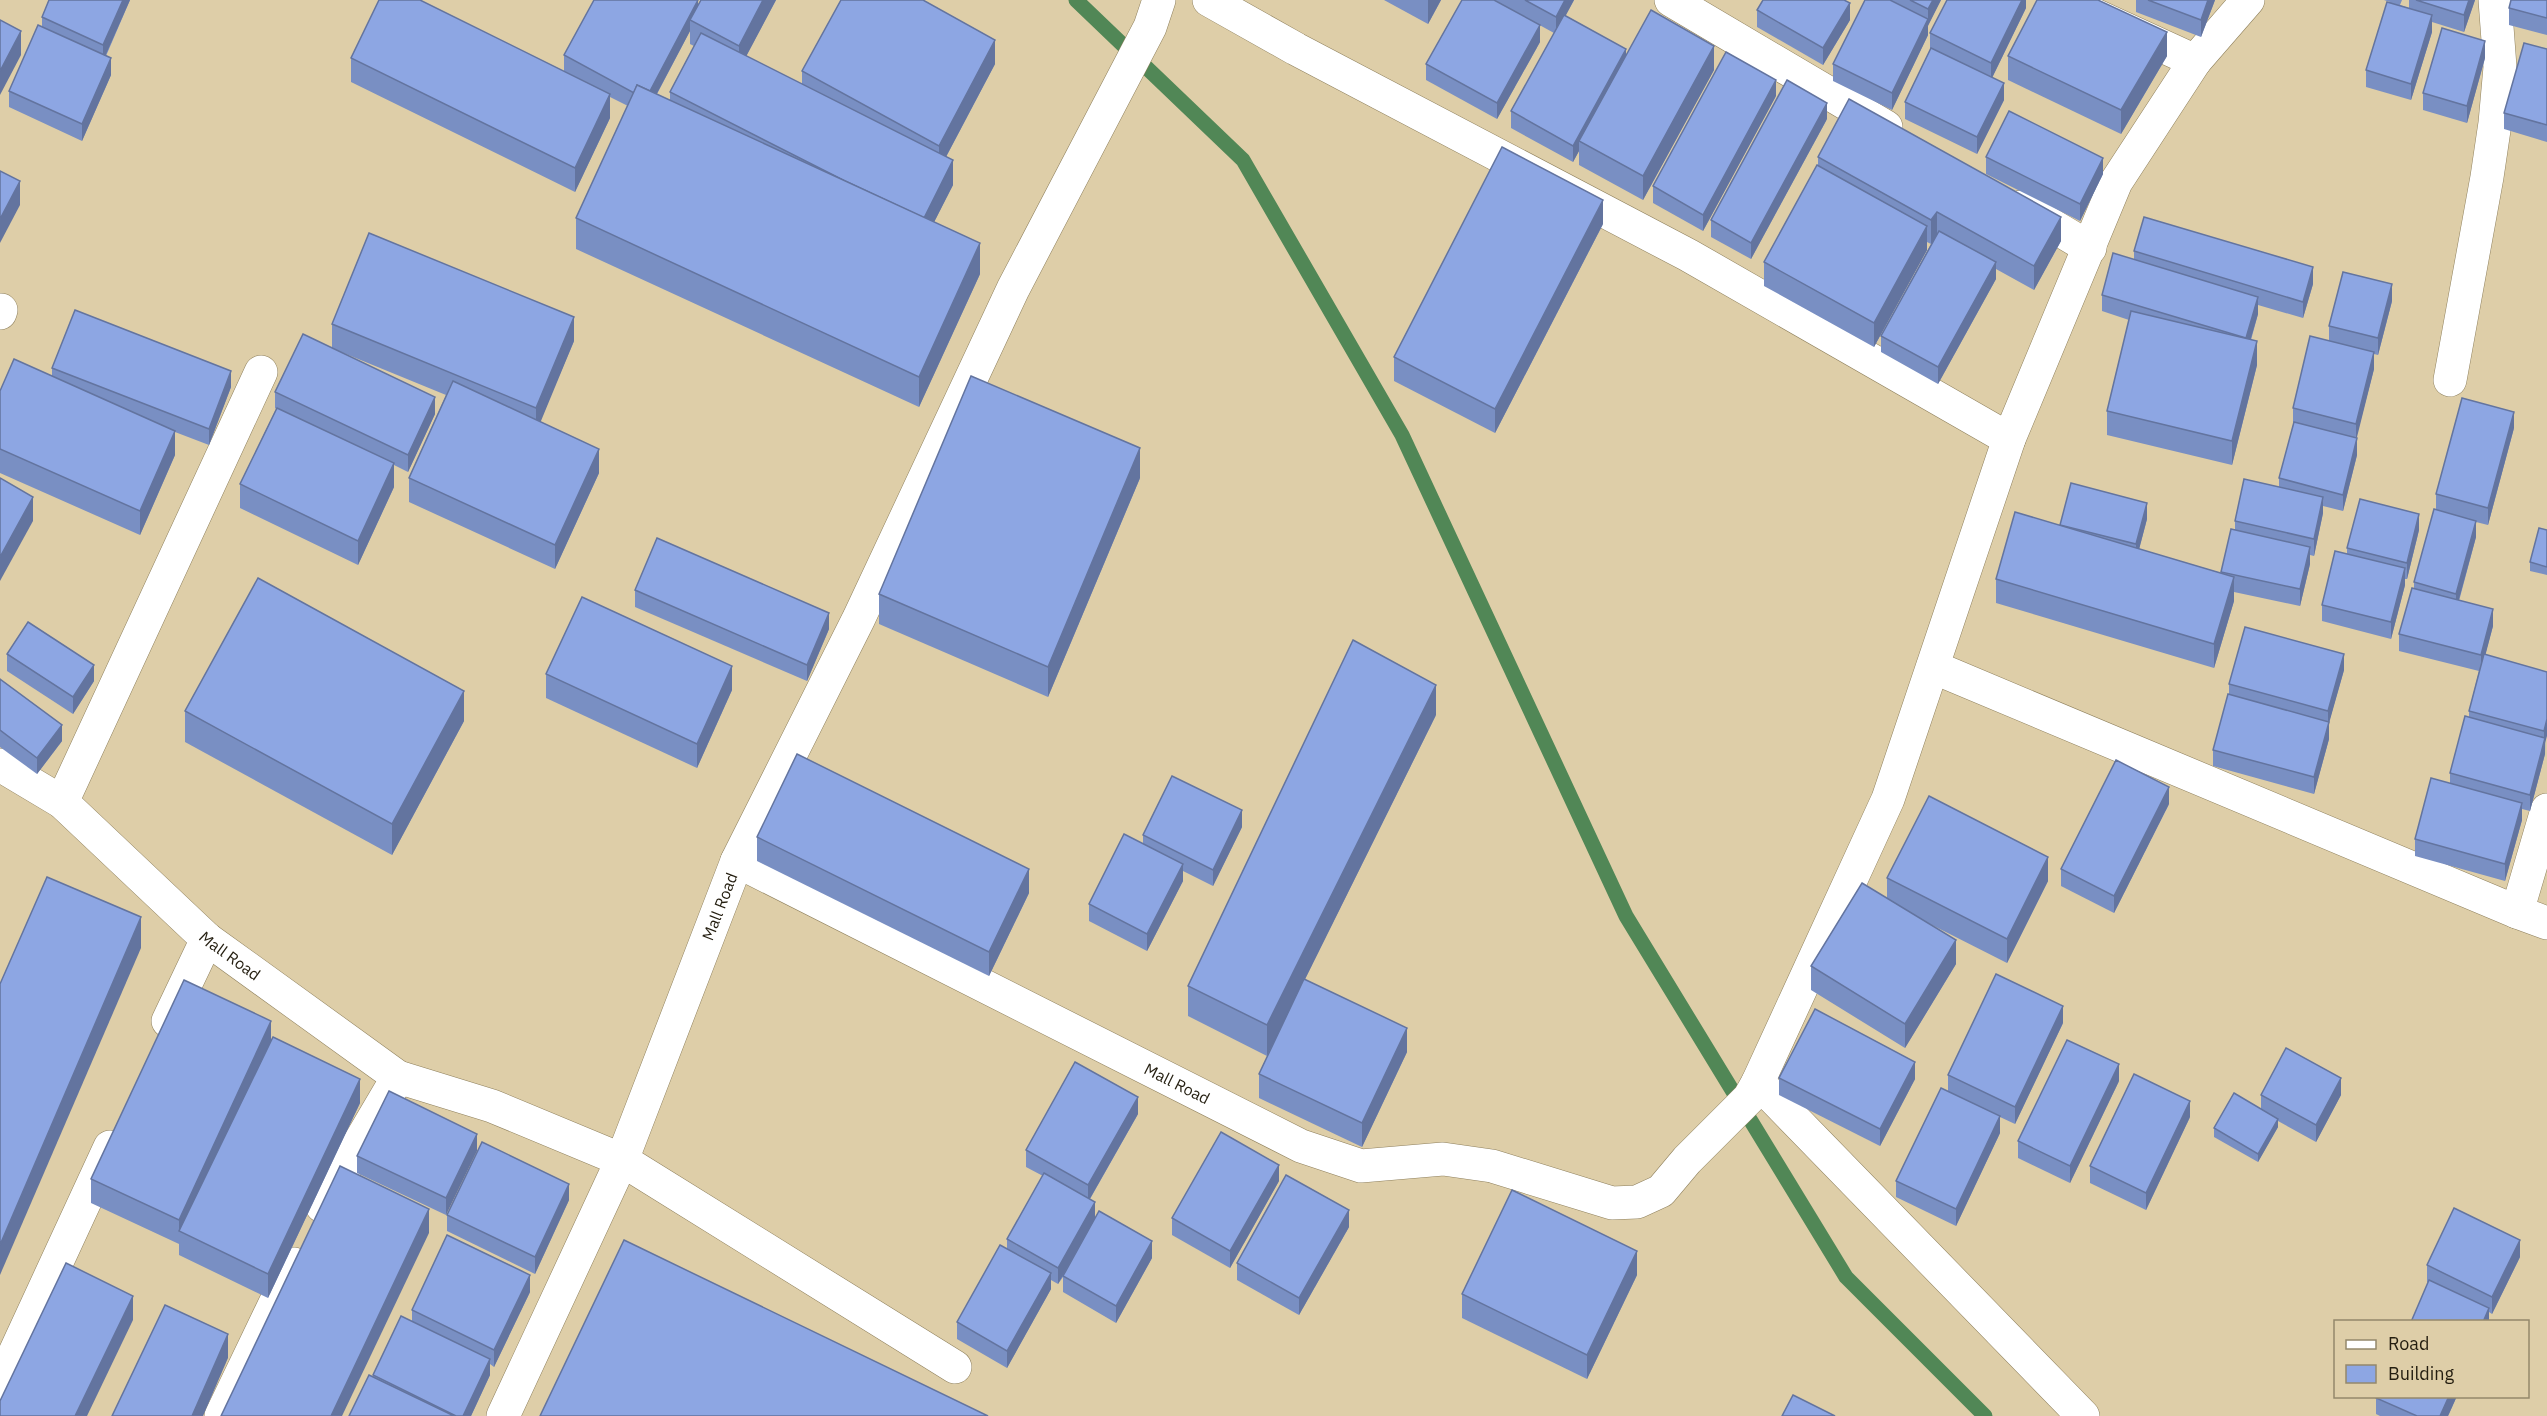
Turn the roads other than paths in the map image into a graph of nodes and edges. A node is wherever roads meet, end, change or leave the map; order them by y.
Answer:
1 (1209, 0) edge
2 (1671, 0) edge
3 (2248, 0) edge
4 (2495, 0) edge
5 (2070, 2) edge
6 (1154, 13) edge
7 (2195, 61) junction
8 (1916, 145) edge
9 (1998, 194) edge
10 (2090, 248) junction
11 (261, 372) dead end
12 (2450, 380) dead end
13 (2009, 439) junction
14 (1934, 667) junction
15 (0, 765) edge
16 (62, 802) junction
17 (2547, 810) edge
18 (737, 861) junction
19 (2517, 912) junction
20 (2547, 923) edge
21 (207, 939) junction
22 (156, 1047) edge
23 (398, 1077) junction
24 (1754, 1090) junction
25 (121, 1124) edge
26 (622, 1160) junction
27 (955, 1367) dead end
28 (0, 1385) edge
29 (221, 1416) edge
30 (503, 1416) edge
31 (2083, 1416) edge

1 - 13 street
2 - 8 street
3 - 7 street
4 - 12 street
5 - 7 street
6 - 18 street
7 - 10 street
9 - 10 street
10 - 13 street
11 - 16 street
13 - 14 street
14 - 19 street
14 - 24 street
15 - 16 street, Mall Road
16 - 21 street, Mall Road
17 - 19 street
18 - 24 street, Mall Road
18 - 26 street, Mall Road
19 - 20 street
21 - 22 street
21 - 23 street, Mall Road
23 - 26 street, Mall Road
23 - 29 street
24 - 31 street
25 - 28 street
26 - 27 street
26 - 30 street

